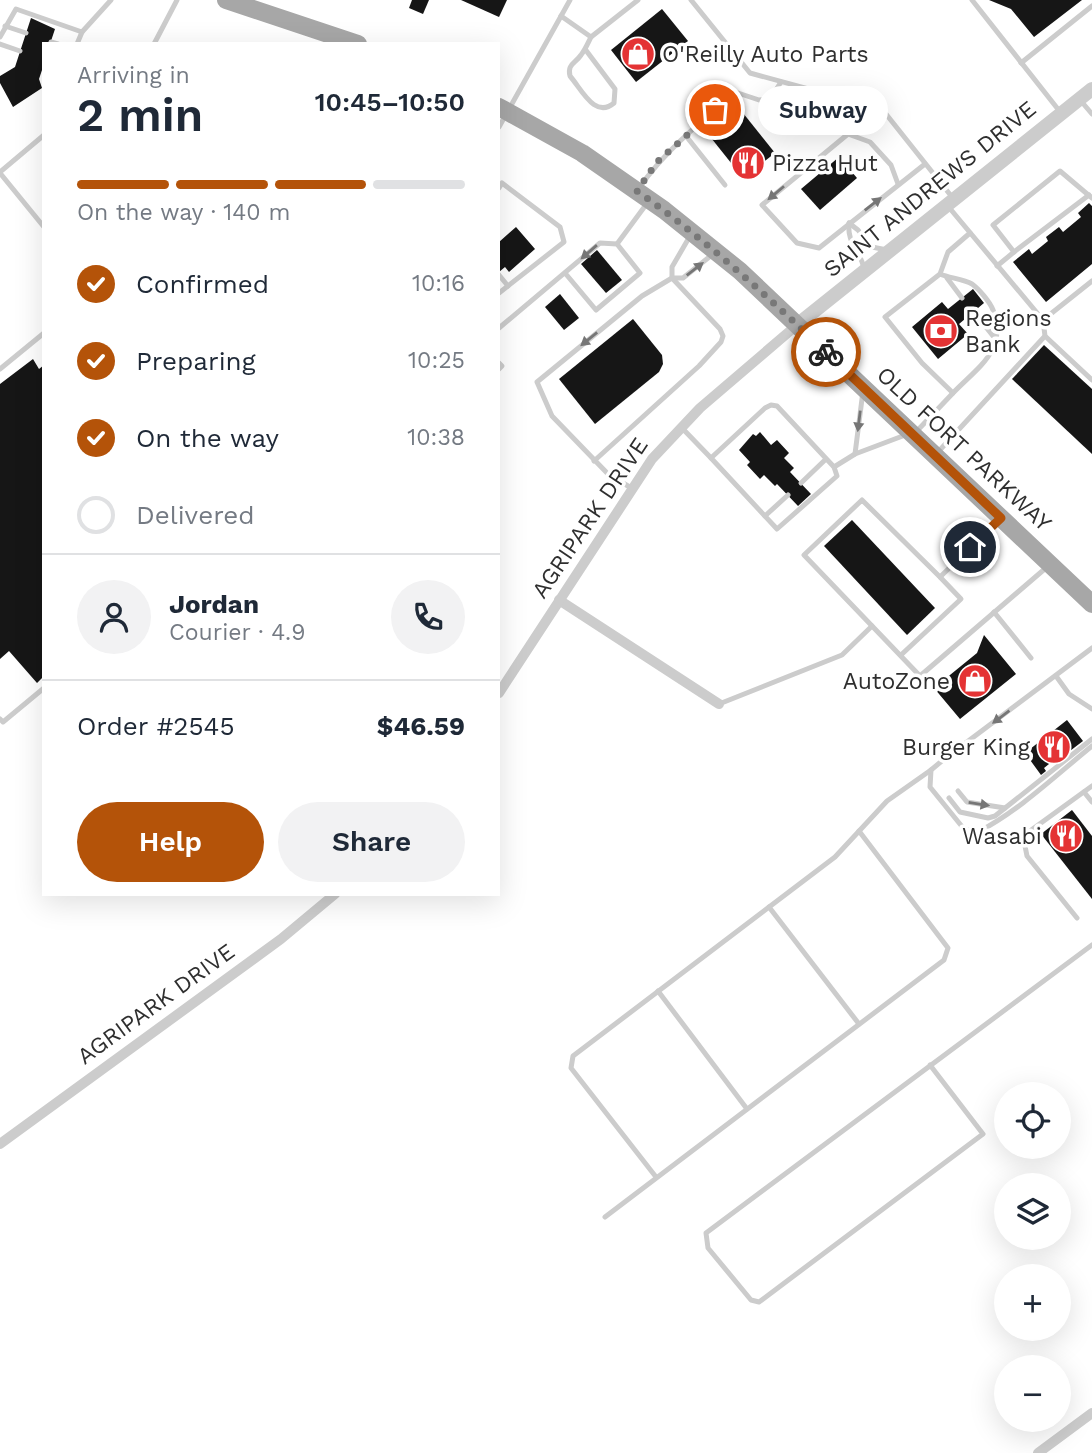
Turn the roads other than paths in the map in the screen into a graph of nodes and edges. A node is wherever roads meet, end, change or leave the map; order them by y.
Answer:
1 (111, 0) edge
2 (177, 0) edge
3 (226, 0) edge
4 (570, 0) edge
5 (638, 0) edge
6 (691, 0) edge
7 (972, 0) edge
8 (1092, 6) edge
9 (561, 16) junction
10 (5, 26) junction
11 (82, 32) junction
12 (26, 33) dead end
13 (0, 37) edge
14 (591, 37) junction
15 (78, 42) edge
16 (154, 42) edge
17 (351, 42) edge
18 (0, 44) edge
19 (585, 50) junction
20 (20, 51) dead end
21 (1021, 63) junction
22 (781, 82) junction
23 (1092, 89) edge
24 (1079, 99) junction
25 (858, 103) junction
26 (1061, 113) junction
27 (1092, 114) edge
28 (501, 115) edge
29 (848, 134) junction
30 (686, 136) junction
31 (42, 137) edge
32 (925, 164) junction
33 (0, 172) edge
34 (898, 184) junction
35 (725, 185) dead end
36 (500, 186) edge
37 (643, 195) junction
38 (1090, 197) edge
39 (950, 203) junction
40 (849, 223) junction
41 (42, 224) edge
42 (692, 233) junction
43 (970, 233) junction
44 (617, 244) junction
45 (890, 251) junction
46 (1014, 252) junction
47 (715, 253) junction
48 (997, 266) junction
49 (865, 271) junction
50 (565, 273) junction
51 (943, 275) junction
52 (500, 276) edge
53 (672, 278) junction
54 (1092, 281) edge
55 (508, 286) junction
56 (500, 292) edge
57 (962, 298) dead end
58 (974, 312) dead end
59 (1043, 320) junction
60 (797, 326) junction
61 (500, 327) edge
62 (42, 335) edge
63 (1045, 336) junction
64 (997, 341) junction
65 (0, 369) edge
66 (1092, 380) edge
67 (863, 388) junction
68 (953, 393) junction
69 (682, 428) junction
70 (912, 434) junction
71 (855, 454) junction
72 (935, 455) junction
73 (711, 458) junction
74 (827, 459) junction
75 (594, 461) junction
76 (834, 467) junction
77 (801, 483) dead end
78 (633, 489) junction
79 (788, 495) dead end
80 (765, 516) junction
81 (1001, 518) junction
82 (1050, 564) junction
83 (940, 577) junction
84 (559, 600) junction
85 (1092, 604) edge
86 (994, 612) junction
87 (872, 626) junction
88 (1092, 648) edge
89 (901, 655) junction
90 (1031, 658) dead end
91 (1056, 676) junction
92 (42, 690) edge
93 (500, 691) edge
94 (719, 704) joint
95 (1092, 709) edge
96 (0, 719) edge
97 (1092, 740) edge
98 (1092, 746) edge
99 (931, 770) junction
100 (1092, 786) edge
101 (958, 791) dead end
102 (1084, 792) junction
103 (949, 798) dead end
104 (1092, 802) edge
105 (1005, 808) junction
106 (859, 831) junction
107 (333, 896) edge
108 (769, 907) junction
109 (1077, 918) dead end
110 (1092, 945) edge
111 (658, 991) junction
112 (859, 1024) junction
113 (930, 1065) junction
114 (747, 1109) junction
115 (0, 1144) edge
116 (656, 1177) junction
117 (605, 1217) dead end
118 (1092, 1413) edge
119 (1038, 1453) edge

1 - 11 lane
2 - 16 lane
3 - 17 main road
4 - 9 lane
5 - 14 lane
6 - 22 lane
7 - 21 lane
8 - 21 lane
9 - 14 lane
9 - 28 lane
10 - 11 lane
10 - 12 lane
10 - 13 lane
11 - 15 lane
14 - 19 lane
18 - 20 lane
19 - 19 lane
21 - 26 lane
22 - 25 lane
22 - 30 lane
23 - 24 street, SAINT ANDREWS DRIVE
24 - 26 street, SAINT ANDREWS DRIVE
24 - 27 lane
25 - 29 lane
25 - 32 lane
26 - 39 street, SAINT ANDREWS DRIVE
28 - 37 main road, OLD FORT PARKWAY
29 - 34 lane
29 -> 40 lane
30 - 35 lane
30 - 37 lane
31 - 33 lane
32 - 34 lane
32 - 39 lane
33 - 41 lane
40 -> 34 lane
36 - 55 lane
37 - 42 main road, OLD FORT PARKWAY
37 - 44 lane
38 - 46 lane
38 - 46 lane
39 - 43 lane
39 - 45 street, SAINT ANDREWS DRIVE
40 - 45 lane
40 - 49 lane
42 - 47 main road, OLD FORT PARKWAY
42 - 53 lane
43 - 48 lane
43 - 51 lane
44 -> 50 lane
44 - 50 lane
45 - 49 street, SAINT ANDREWS DRIVE
46 - 48 lane
53 -> 47 lane
47 - 60 main road, OLD FORT PARKWAY
48 - 59 lane
49 - 60 street, SAINT ANDREWS DRIVE
50 - 61 lane
51 - 57 lane
51 - 64 lane
51 - 68 lane
52 - 55 lane
53 - 75 lane
53 -> 75 lane
54 - 59 lane
55 - 56 lane
58 - 64 lane
59 - 63 lane
60 - 67 main road, OLD FORT PARKWAY
60 - 69 street, AGRIPARK DRIVE
62 - 65 lane
63 - 66 lane
63 - 72 lane
64 - 68 lane
67 - 70 main road, OLD FORT PARKWAY
67 -> 71 lane
68 - 70 lane
69 - 73 lane
69 - 78 street, AGRIPARK DRIVE
70 - 71 lane
70 - 72 main road, OLD FORT PARKWAY
71 - 76 lane
72 - 81 main road, OLD FORT PARKWAY
73 - 74 lane
73 - 80 lane
74 - 76 lane
74 - 77 lane
75 - 78 lane
76 - 80 lane
78 - 84 street, AGRIPARK DRIVE
79 - 80 lane
81 - 82 main road, OLD FORT PARKWAY
81 - 83 lane
82 - 85 main road, OLD FORT PARKWAY
82 - 86 lane
83 - 87 lane
83 - 89 lane
84 - 93 street, AGRIPARK DRIVE
84 - 94 street
86 - 89 lane
86 - 90 lane
87 - 89 lane
87 - 94 lane
88 - 91 lane
91 - 95 lane
91 -> 99 lane
92 - 96 lane
97 - 105 lane
98 - 99 lane
99 - 106 lane
100 - 102 lane
101 -> 105 lane
102 - 104 lane
102 - 109 lane
103 - 105 lane
106 - 108 lane
106 - 112 lane
107 - 115 street, AGRIPARK DRIVE
108 - 111 lane
108 - 112 lane
110 - 113 lane
111 - 114 lane
111 - 116 lane
112 - 114 lane
113 - 113 lane
114 - 116 lane
116 - 117 lane
118 - 119 street

